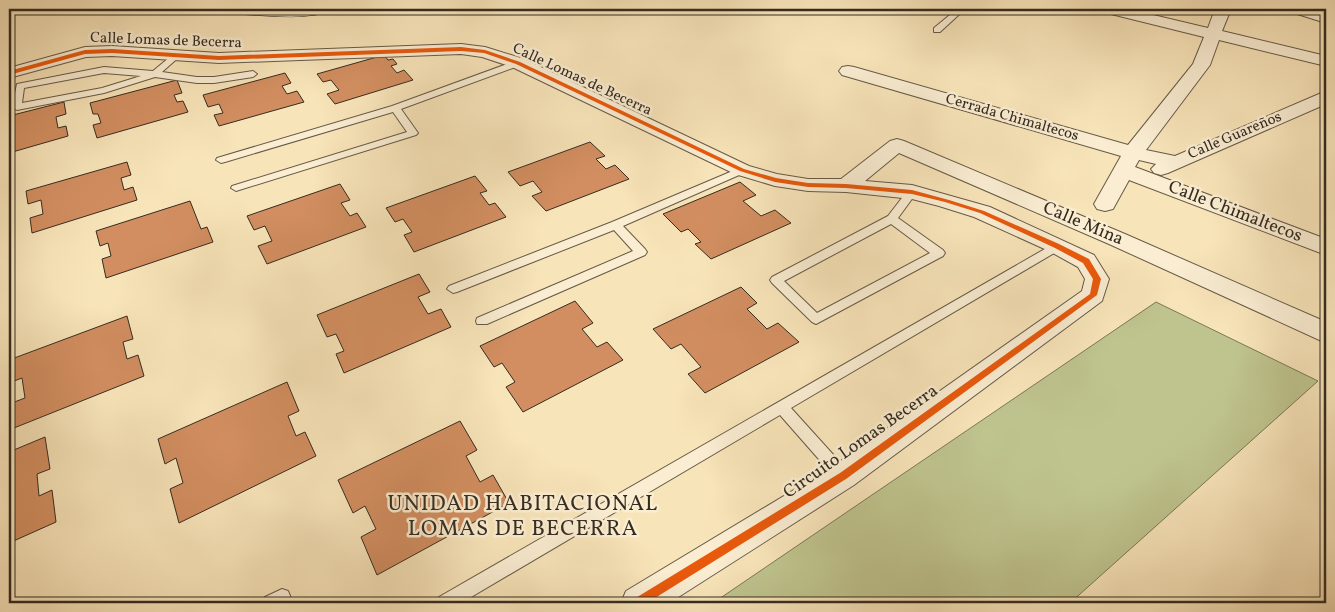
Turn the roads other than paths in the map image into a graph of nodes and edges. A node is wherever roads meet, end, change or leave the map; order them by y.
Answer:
1 (234, 9) edge
2 (319, 9) edge
3 (961, 9) edge
4 (1109, 9) edge
5 (1223, 9) edge
6 (1297, 9) edge
7 (1326, 18) edge
8 (937, 30) dead end
9 (1213, 34) junction
10 (176, 55) junction
11 (1326, 61) edge
12 (518, 63) junction
13 (848, 71) dead end
14 (155, 74) junction
15 (253, 74) dead end
16 (16, 76) edge
17 (1326, 97) edge
18 (395, 108) junction
19 (221, 160) dead end
20 (1176, 162) junction
21 (1133, 167) junction
22 (742, 170) junction
23 (846, 186) junction
24 (236, 188) dead end
25 (912, 192) junction
26 (1105, 204) dead end
27 (892, 219) junction
28 (616, 225) junction
29 (1320, 239) edge
30 (1056, 246) junction
31 (453, 289) dead end
32 (1093, 295) joint
33 (482, 321) dead end
34 (1326, 333) edge
35 (781, 408) junction
36 (843, 476) junction
37 (271, 603) edge
38 (284, 603) edge
39 (445, 603) edge
40 (638, 603) edge

1 - 2 street
3 - 8 lane
4 - 9 street
5 - 9 street
6 - 7 street
9 - 11 street
9 - 21 street
10 - 12 street, Calle Lomas de Becerra
10 - 14 lane
10 - 16 street, Calle Lomas de Becerra
12 - 18 lane
12 - 22 street, Calle Lomas de Becerra
13 - 21 street, Cerrada Chimaltecos
14 - 15 lane
14 - 16 lane
14 - 16 lane
17 - 20 street, Calle Guareños
18 - 19 lane
18 - 24 lane
20 - 21 street, Calle Guareños
20 - 21 street, Cerrada Chimaltecos
21 - 26 street
21 - 29 street, Calle Chimaltecos
22 - 23 street, Calle Lomas de Becerra
22 - 28 lane
23 - 25 street, Calle Lomas de Becerra
23 - 34 street, Calle Mina
25 - 27 lane
25 - 30 street, Calle Lomas de Becerra
27 - 27 lane
28 - 31 lane
28 - 33 lane
30 - 32 street, Calle Lomas de Becerra
30 - 35 lane
32 - 36 street, Circuito Lomas Becerra
35 - 36 lane
35 - 39 lane
36 - 40 street, Circuito Lomas Becerra
37 - 38 lane

